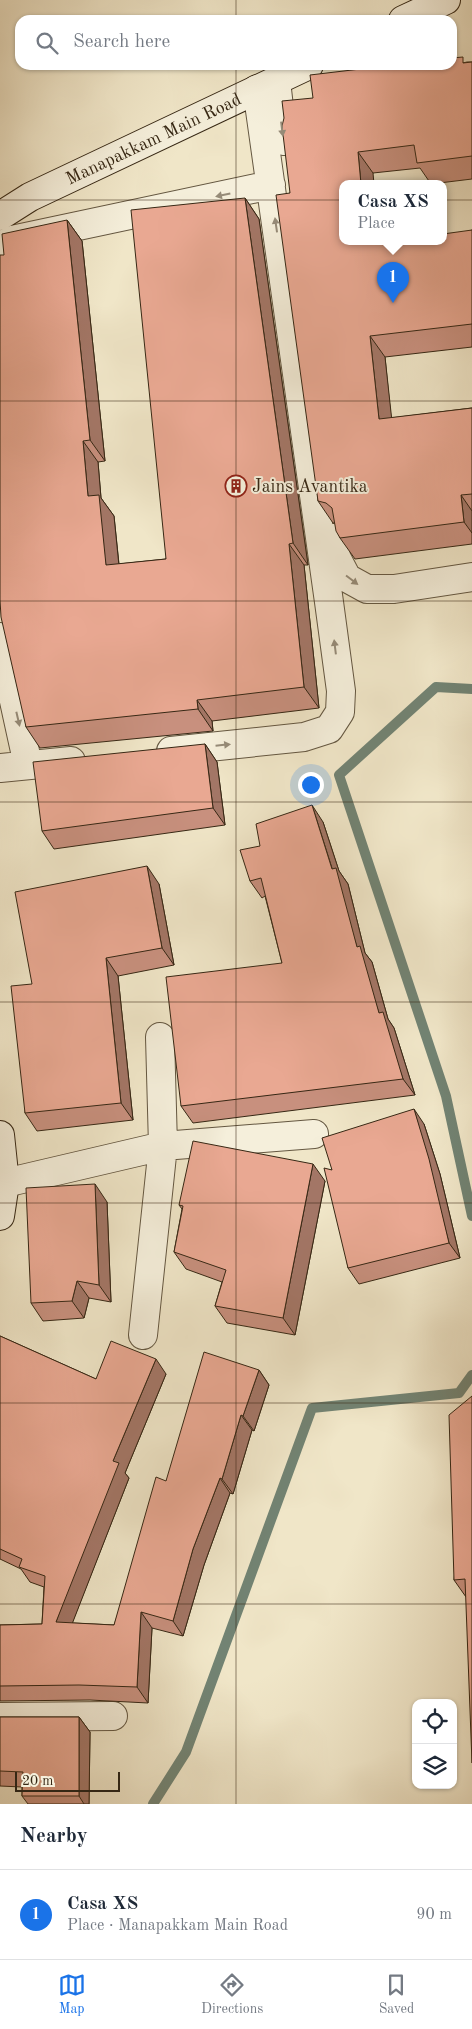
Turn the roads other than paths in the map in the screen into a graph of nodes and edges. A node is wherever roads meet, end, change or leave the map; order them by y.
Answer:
1 (446, 0) edge
2 (414, 15) edge
3 (298, 70) edge
4 (266, 85) junction
5 (271, 185) junction
6 (0, 216) edge
7 (0, 246) edge
8 (472, 577) edge
9 (0, 637) edge
10 (146, 753) edge
11 (97, 758) edge
12 (28, 765) junction
13 (0, 768) edge
14 (160, 1037) dead end
15 (314, 1134) dead end
16 (0, 1135) edge
17 (163, 1146) junction
18 (4, 1183) junction
19 (0, 1216) edge
20 (143, 1335) dead end
21 (113, 1716) dead end
22 (0, 1718) edge

1 - 2 street
3 - 4 street, Manapakkam Main Road
4 - 5 street
4 - 6 street, Manapakkam Main Road
4 -> 8 street
5 -> 7 street
10 -> 5 street
9 -> 12 street
11 - 12 street
12 - 13 street
14 - 17 street
15 - 17 street
16 - 18 street
17 - 18 street
17 - 20 street
18 - 19 street
21 - 22 street

